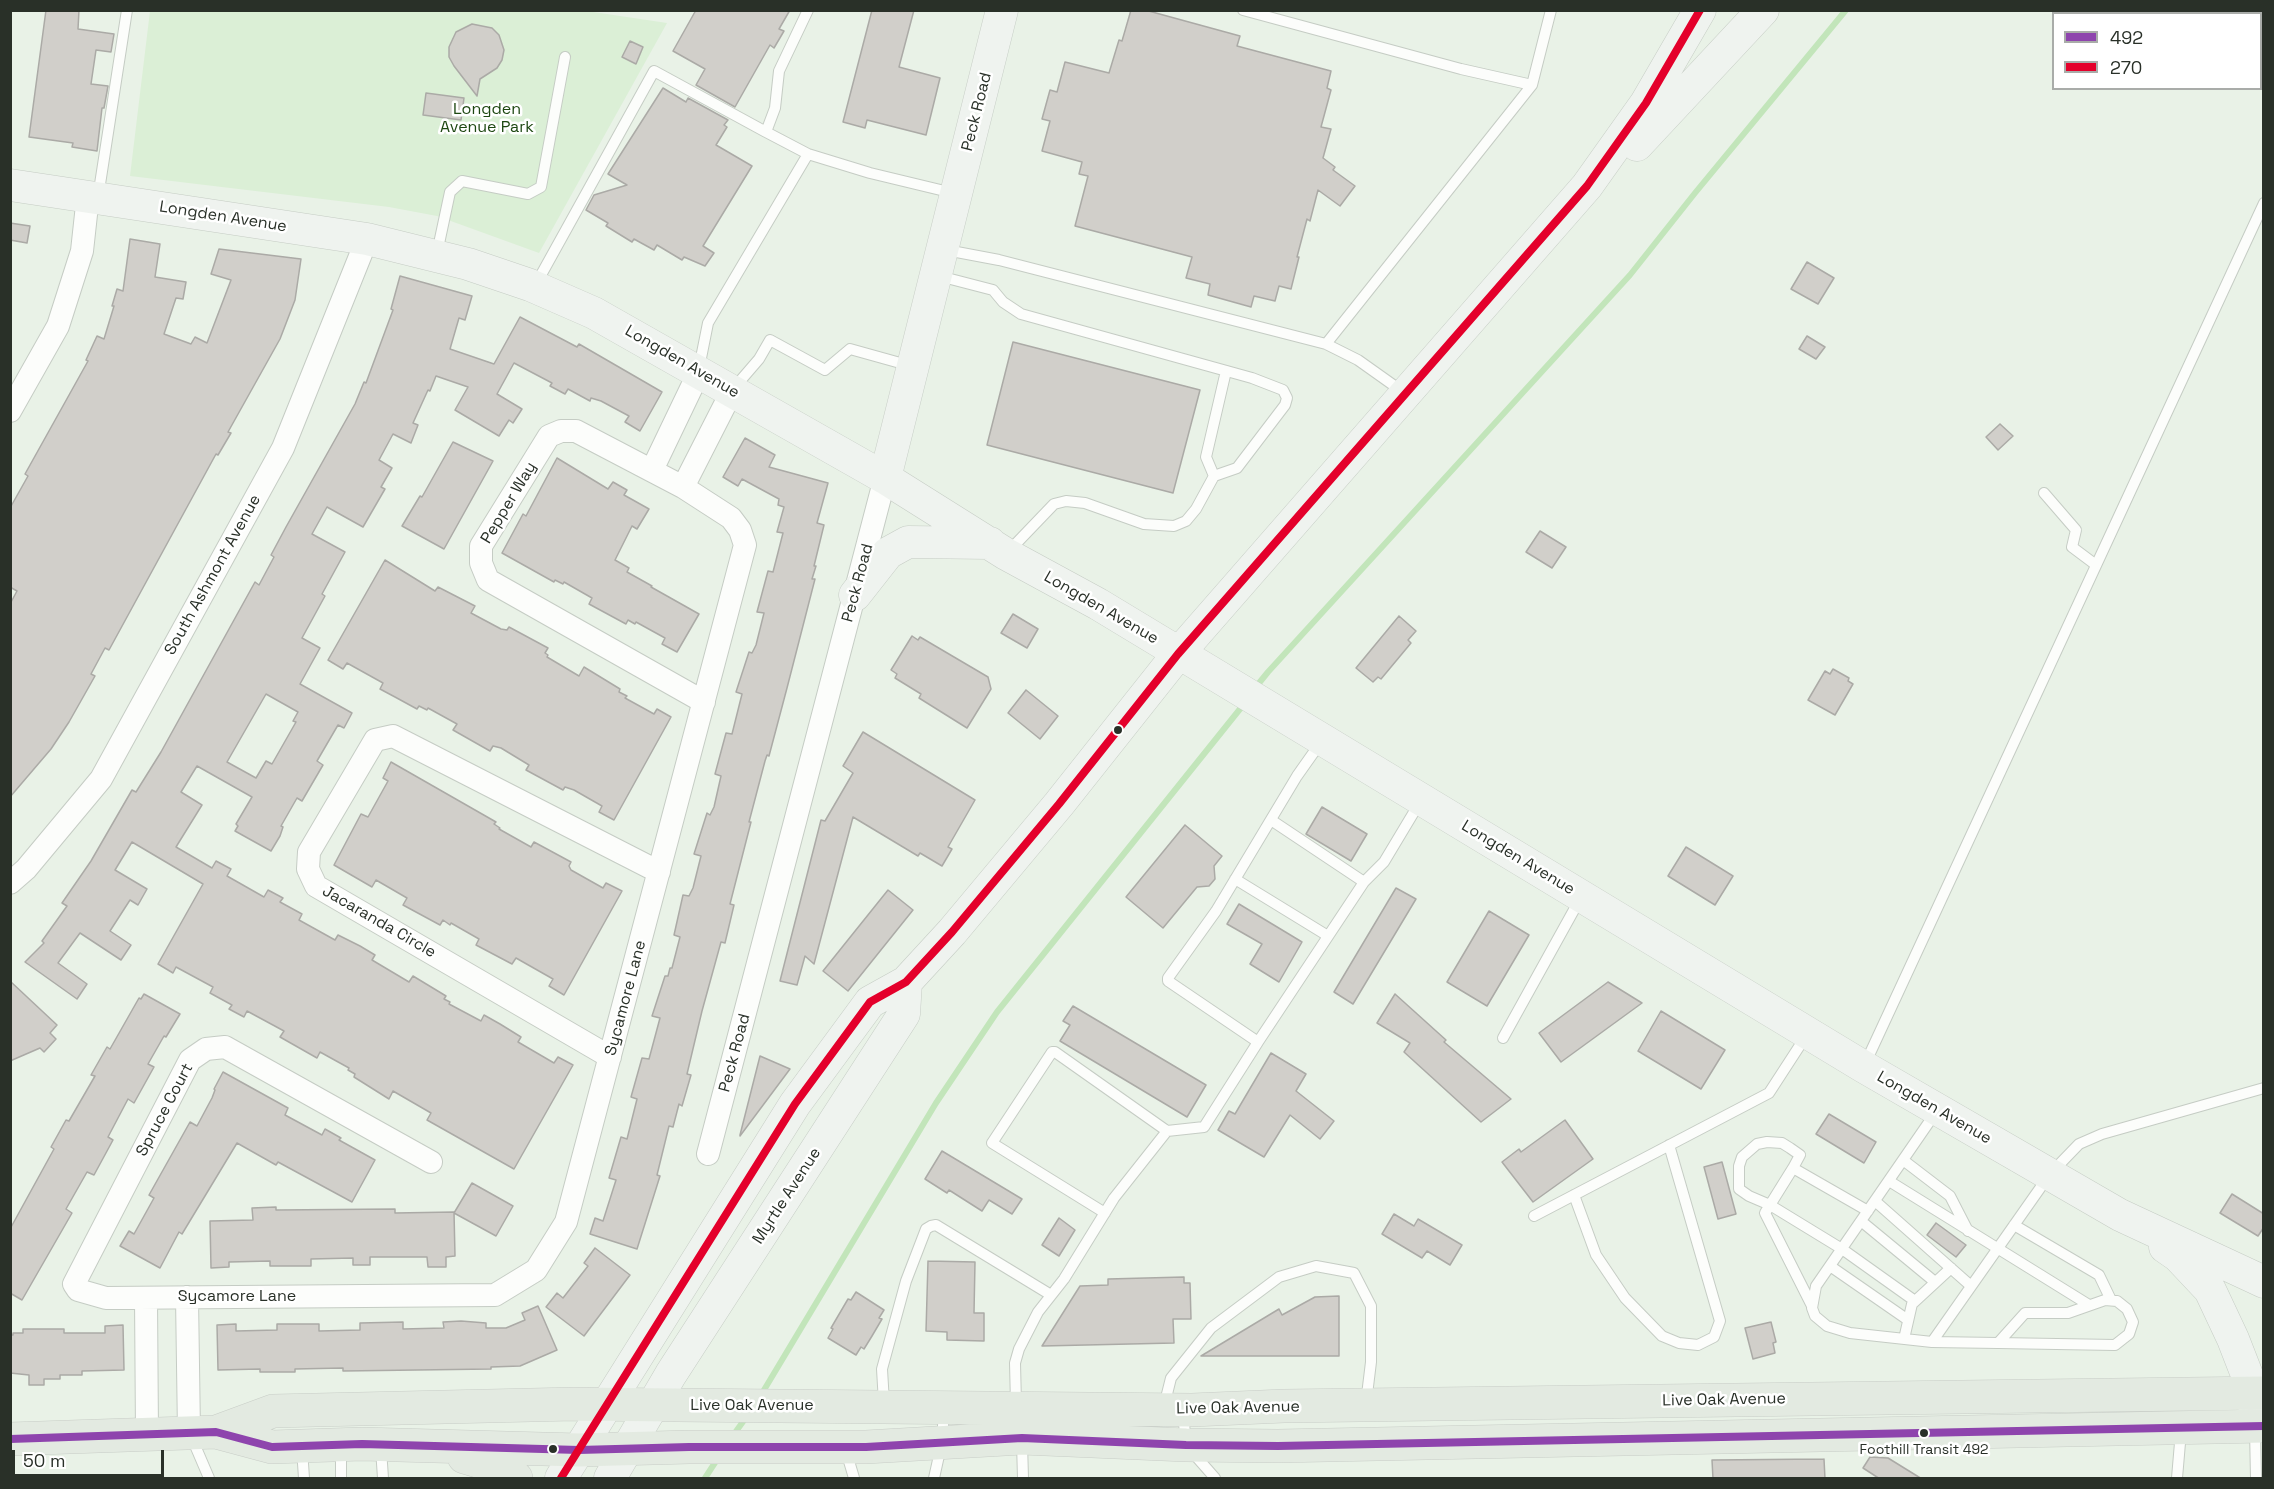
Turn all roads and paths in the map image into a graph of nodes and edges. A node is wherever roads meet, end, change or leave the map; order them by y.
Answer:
1 (127, 10) edge
2 (808, 10) edge
3 (1002, 10) edge
4 (1243, 10) edge
5 (1551, 10) edge
6 (1763, 10) edge
7 (1693, 13) edge
8 (565, 57) dead end
9 (1532, 85) junction
10 (766, 132) junction
11 (808, 154) junction
12 (10, 185) edge
13 (957, 193) junction
14 (93, 197) junction
15 (2264, 203) edge
16 (367, 239) junction
17 (436, 256) junction
18 (940, 262) junction
19 (534, 287) junction
20 (1326, 344) junction
21 (913, 367) junction
22 (1428, 370) junction
23 (1226, 371) junction
24 (699, 372) junction
25 (732, 391) junction
26 (1406, 394) junction
27 (10, 411) edge
28 (652, 470) junction
29 (1214, 476) junction
30 (885, 478) junction
31 (683, 487) junction
32 (2044, 493) dead end
33 (998, 549) junction
34 (2096, 565) junction
35 (855, 595) junction
36 (1178, 654) junction
37 (704, 702) junction
38 (1322, 739) junction
39 (1421, 799) junction
40 (1271, 820) junction
41 (659, 872) junction
42 (1235, 879) junction
43 (1364, 882) junction
44 (10, 883) edge
45 (1582, 896) junction
46 (1328, 936) junction
47 (906, 982) junction
48 (1808, 1033) junction
49 (1503, 1038) dead end
50 (1258, 1042) junction
51 (610, 1057) junction
52 (1864, 1067) junction
53 (2264, 1088) edge
54 (1938, 1110) junction
55 (1167, 1131) junction
56 (1670, 1145) junction
57 (708, 1155) dead end
58 (1903, 1161) junction
59 (431, 1162) dead end
60 (1793, 1168) junction
61 (2050, 1174) junction
62 (1889, 1181) junction
63 (1574, 1195) junction
64 (1875, 1201) junction
65 (1770, 1205) junction
66 (1868, 1211) junction
67 (1105, 1213) junction
68 (2120, 1215) junction
69 (1534, 1216) dead end
70 (1861, 1221) junction
71 (2014, 1225) junction
72 (1968, 1231) junction
73 (1842, 1249) junction
74 (1997, 1250) junction
75 (1830, 1266) junction
76 (1951, 1268) junction
77 (1935, 1282) junction
78 (2264, 1282) edge
79 (1971, 1286) junction
80 (1051, 1295) junction
81 (167, 1297) junction
82 (2111, 1300) junction
83 (1915, 1301) junction
84 (2089, 1305) junction
85 (1812, 1308) junction
86 (1908, 1320) junction
87 (1904, 1339) junction
88 (1932, 1342) junction
89 (1998, 1343) junction
90 (2260, 1387) edge
91 (653, 1405) junction
92 (1365, 1405) junction
93 (607, 1406) junction
94 (884, 1406) junction
95 (944, 1406) junction
96 (1173, 1409) junction
97 (1019, 1422) junction
98 (2259, 1426) edge
99 (2181, 1428) junction
100 (203, 1433) junction
101 (147, 1434) junction
102 (10, 1439) edge
103 (942, 1442) junction
104 (341, 1445) junction
105 (389, 1445) junction
106 (1186, 1445) junction
107 (302, 1446) junction
108 (626, 1449) junction
109 (579, 1450) junction
110 (849, 1463) edge
111 (209, 1479) edge
112 (304, 1479) edge
113 (341, 1479) edge
114 (383, 1479) edge
115 (516, 1479) edge
116 (561, 1479) edge
117 (610, 1479) edge
118 (934, 1479) edge
119 (1023, 1479) edge
120 (1215, 1479) edge
121 (2177, 1479) edge
122 (2256, 1479) edge

1 - 14 lane
2 - 10 lane
3 - 13 street, Peck Road
4 - 9 lane
5 - 9 lane
6 - 22 street
7 - 22 street
8 - 17 lane
9 - 20 lane
10 - 11 lane
10 - 19 lane
11 - 13 lane
11 - 24 lane
12 - 14 street, Longden Avenue
13 - 18 street, Peck Road
14 - 16 street, Longden Avenue
14 - 27 street
15 - 34 lane
16 - 17 street, Longden Avenue
16 - 44 street, South Ashmont Avenue
17 - 19 street, Longden Avenue
18 - 20 lane
18 - 21 street, Peck Road
18 - 23 lane
19 - 24 street, Longden Avenue
20 - 26 lane
21 - 25 lane
21 - 30 street, Peck Road
22 - 26 street
23 - 29 lane
23 - 29 lane
24 - 25 street, Longden Avenue
24 - 28 street
25 - 30 street, Longden Avenue
25 - 31 street
26 - 36 street
28 - 31 street, Pepper Way
28 - 37 street, Pepper Way
29 - 33 lane
30 - 33 street, Longden Avenue
30 - 35 street, Peck Road
31 - 37 street, Sycamore Lane
32 - 34 lane
33 - 35 street
33 - 36 street, Longden Avenue
34 - 52 lane
35 - 57 street, Peck Road
36 - 38 street, Longden Avenue
36 - 47 street
37 - 41 street, Sycamore Lane
38 - 39 street, Longden Avenue
38 - 40 lane
39 - 43 lane
39 - 45 street, Longden Avenue
40 - 42 lane
40 - 43 lane
41 - 51 street, Sycamore Lane
41 - 51 street, Jacaranda Circle
42 - 46 lane
42 - 50 lane
43 - 46 lane
45 - 48 street, Longden Avenue
45 - 49 lane
46 - 50 lane
47 - 91 street, Myrtle Avenue
47 - 93 street
48 - 52 street, Longden Avenue
48 - 56 lane
50 - 55 lane
51 - 81 street, Sycamore Lane
52 - 54 street, Longden Avenue
53 - 61 lane
54 - 58 lane
54 - 61 street, Longden Avenue
55 - 67 lane
55 - 67 lane
56 - 63 lane
56 - 63 lane
58 - 62 lane
58 - 72 lane
59 - 81 street, Spruce Court
60 - 65 lane
60 - 65 lane
60 - 66 lane
61 - 68 street, Longden Avenue
61 - 71 lane
62 - 64 lane
62 - 72 lane
63 - 69 lane
64 - 66 lane
64 - 76 lane
65 - 73 lane
65 - 85 lane
66 - 70 lane
67 - 80 lane
68 - 78 street, Longden Avenue
68 - 90 street, Longden Avenue
70 - 73 lane
70 - 77 lane
71 - 74 lane
71 - 82 lane
72 - 74 lane
73 - 75 lane
73 - 83 lane
74 - 79 lane
74 - 84 lane
75 - 85 lane
75 - 86 lane
76 - 77 lane
76 - 79 lane
77 - 83 lane
79 - 88 lane
80 - 94 lane
80 - 97 lane
81 - 100 street
81 - 101 street
82 - 84 lane
82 - 89 lane
83 - 86 lane
84 - 89 lane
85 - 87 lane
86 - 87 lane
87 - 88 lane
88 - 89 lane
90 - 92 main road, Live Oak Avenue
90 - 98 street, Longden Avenue
91 - 93 main road, Live Oak Avenue
91 - 94 main road, Live Oak Avenue
91 - 108 street
92 - 96 main road, Live Oak Avenue
92 - 96 lane
93 - 100 main road, Live Oak Avenue
93 - 109 street
94 - 95 main road, Live Oak Avenue
95 - 97 main road, Live Oak Avenue
95 - 103 lane
96 - 97 main road, Live Oak Avenue
96 - 106 lane
97 - 103 main road, Live Oak Avenue
97 - 106 main road, Live Oak Avenue
97 - 119 lane
98 - 99 main road, Live Oak Avenue
98 - 122 lane
99 - 106 main road, Live Oak Avenue
99 - 121 lane
100 - 101 main road, Live Oak Avenue
100 - 107 main road, Live Oak Avenue
100 - 111 lane
101 - 102 main road, Live Oak Avenue
103 - 110 main road, Live Oak Avenue
103 - 118 lane
104 - 105 main road, Live Oak Avenue
104 - 107 main road, Live Oak Avenue
104 - 113 lane
105 - 109 main road, Live Oak Avenue
105 - 114 lane
105 - 115 main road
106 - 120 lane
107 - 112 lane
108 - 109 main road, Live Oak Avenue
108 - 110 main road, Live Oak Avenue
108 - 117 street
109 - 116 street

